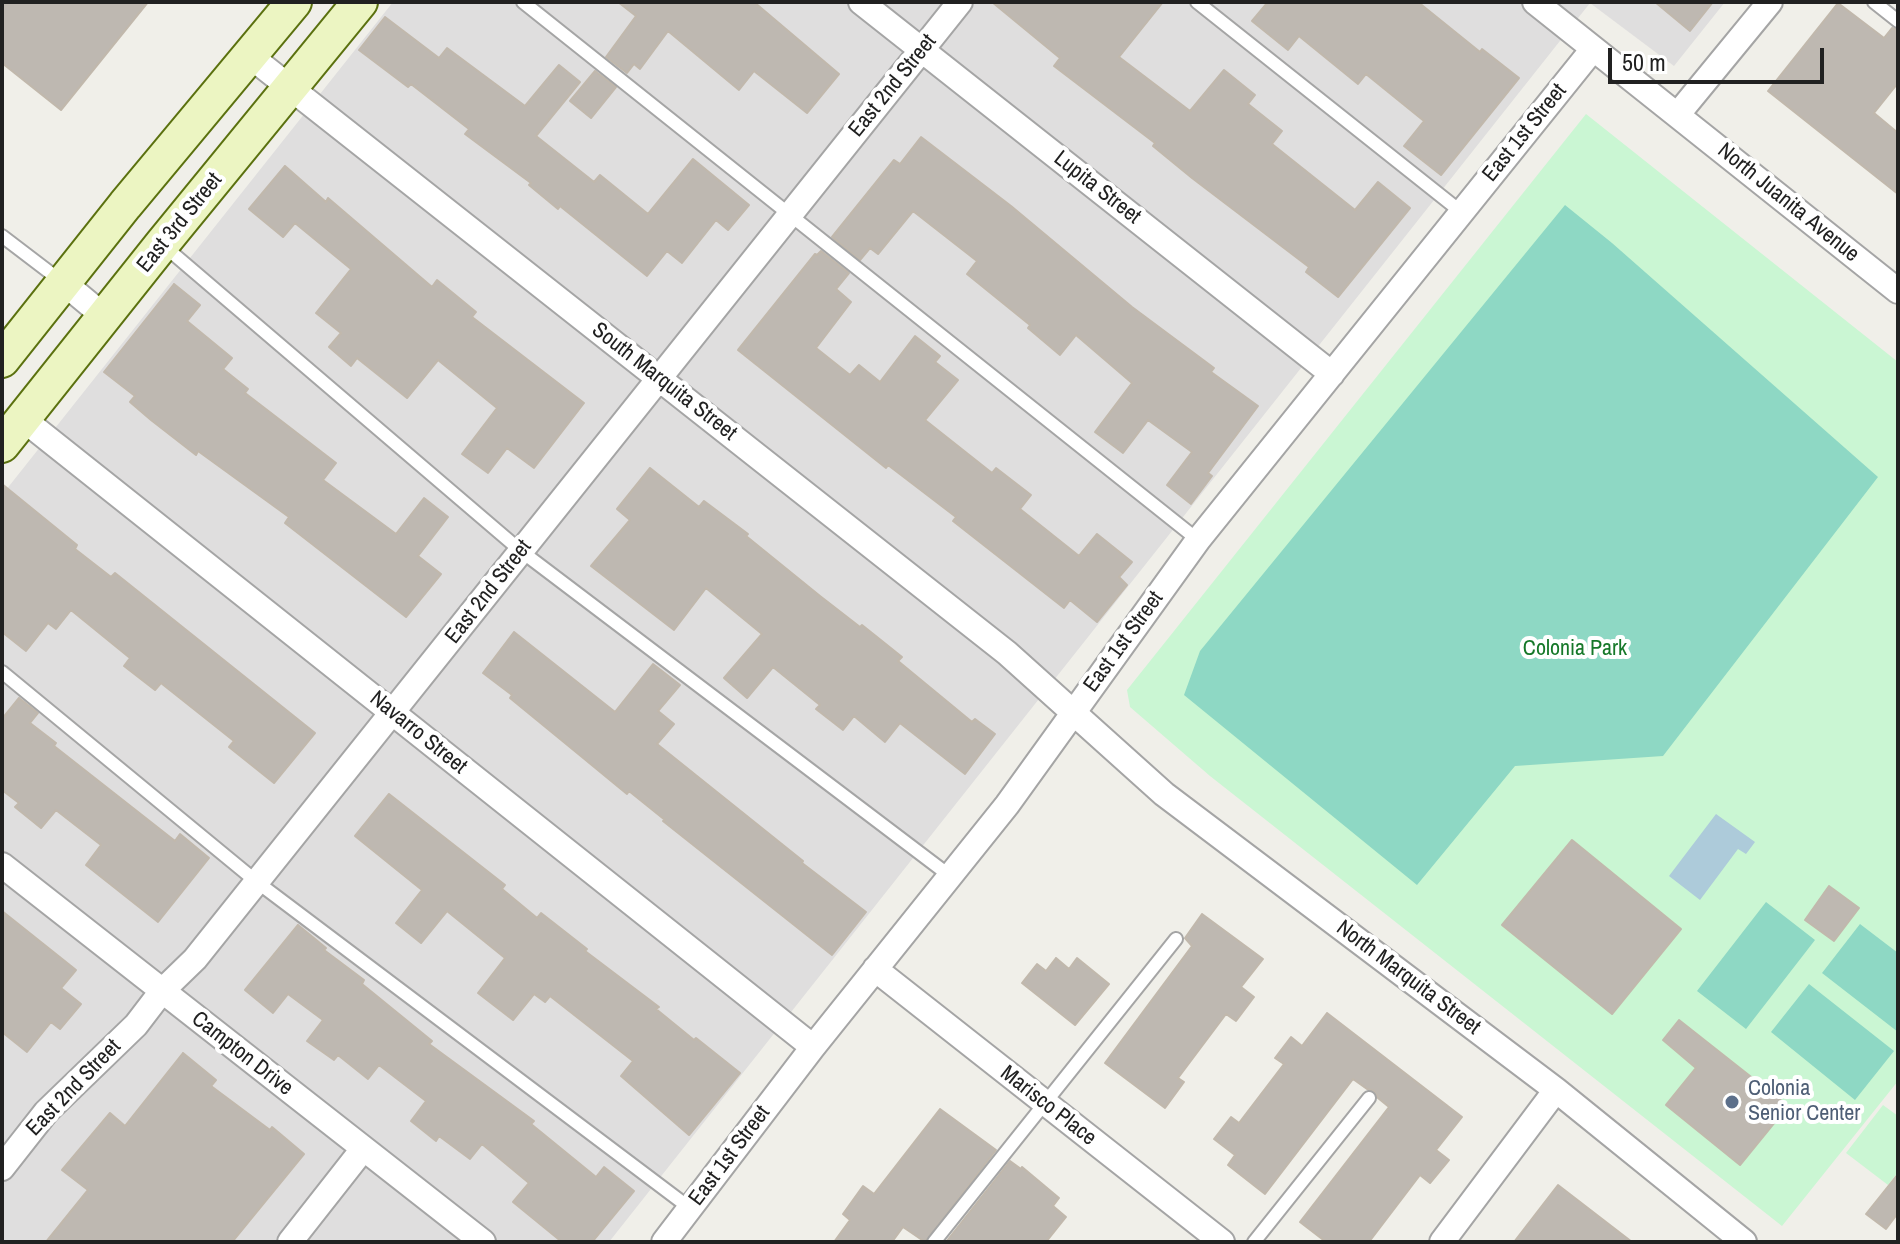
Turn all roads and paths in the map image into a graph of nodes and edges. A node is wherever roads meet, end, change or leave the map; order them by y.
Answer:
1 (294, 2) edge
2 (360, 2) edge
3 (523, 2) edge
4 (861, 2) edge
5 (960, 2) edge
6 (1197, 2) edge
7 (1535, 2) edge
8 (1770, 2) edge
9 (1874, 2) edge
10 (1898, 21) edge
11 (1593, 49) junction
12 (922, 50) junction
13 (250, 56) junction
14 (291, 88) junction
15 (1678, 114) junction
16 (1460, 211) junction
17 (791, 214) junction
18 (2, 236) edge
19 (162, 244) junction
20 (64, 283) junction
21 (1898, 291) edge
22 (105, 317) junction
23 (2, 360) edge
24 (1332, 374) junction
25 (661, 379) junction
26 (23, 419) junction
27 (2, 445) edge
28 (1198, 540) junction
29 (521, 551) junction
30 (2, 672) edge
31 (393, 713) junction
32 (1072, 713) junction
33 (2, 865) edge
34 (950, 876) junction
35 (257, 882) junction
36 (1176, 939) dead end
37 (875, 969) junction
38 (162, 991) junction
39 (813, 1047) junction
40 (1556, 1090) junction
41 (1369, 1098) dead end
42 (1045, 1103) junction
43 (363, 1149) junction
44 (2, 1168) edge
45 (691, 1209) junction
46 (290, 1242) edge
47 (483, 1242) edge
48 (664, 1242) edge
49 (934, 1242) edge
50 (1222, 1242) edge
51 (1254, 1242) edge
52 (1442, 1242) edge
53 (1744, 1242) edge

1 - 13 street
2 - 14 street, East 3rd Street
3 - 17 lane
4 - 12 street, Lupita Street
5 - 12 street, East 2nd Street
6 - 16 lane
7 - 11 street, North Juanita Avenue
8 - 15 street
9 - 10 lane
11 - 15 street, North Juanita Avenue
11 - 16 street, East 1st Street
12 - 17 street, East 2nd Street
12 - 24 street, Lupita Street
13 - 14 street, South Marquita Street
13 - 20 street
14 - 19 street, East 3rd Street
14 - 25 street, South Marquita Street
15 - 21 street, North Juanita Avenue
16 - 24 street, East 1st Street
17 - 25 street, East 2nd Street
17 - 28 lane
18 - 20 lane
19 - 22 street, East 3rd Street
19 - 29 lane
20 - 22 street
20 - 23 street
22 - 26 street, East 3rd Street
24 - 28 street, East 1st Street
25 - 29 street, East 2nd Street
25 - 32 street, South Marquita Street
26 - 27 street, East 3rd Street
26 - 31 street, Navarro Street
28 - 32 street, East 1st Street
29 - 31 street, East 2nd Street
29 - 34 lane
30 - 35 lane
31 - 35 street, East 2nd Street
31 - 39 street, Navarro Street
32 - 34 street, East 1st Street
32 - 40 street, North Marquita Street
33 - 38 street, Campton Drive
34 - 37 street, East 1st Street
35 - 38 street, East 2nd Street
35 - 45 lane
36 - 42 lane
37 - 39 street, East 1st Street
37 - 42 street, Marisco Place
38 - 43 street, Campton Drive
38 - 44 street, East 2nd Street
39 - 45 street, East 1st Street
40 - 52 street
40 - 53 street, North Marquita Street
41 - 51 lane
42 - 49 lane
42 - 50 street, Marisco Place
43 - 46 street
43 - 47 street, Campton Drive
45 - 48 street, East 1st Street

